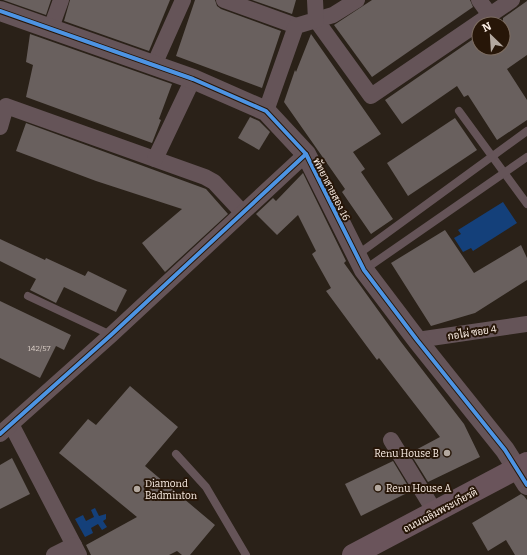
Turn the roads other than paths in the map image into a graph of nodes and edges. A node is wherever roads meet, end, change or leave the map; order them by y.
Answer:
1 (61, 0) edge
2 (182, 0) edge
3 (224, 0) edge
4 (315, 0) edge
5 (357, 0) edge
6 (479, 0) edge
7 (512, 0) edge
8 (0, 11) edge
9 (490, 15) junction
10 (316, 20) junction
11 (296, 26) junction
12 (51, 28) junction
13 (154, 65) junction
14 (193, 79) junction
15 (266, 111) junction
16 (459, 111) dead end
17 (0, 127) edge
18 (527, 131) edge
19 (306, 154) junction
20 (493, 156) junction
21 (527, 157) edge
22 (155, 159) junction
23 (504, 173) junction
24 (527, 204) edge
25 (242, 212) junction
26 (361, 262) junction
27 (28, 296) dead end
28 (527, 324) edge
29 (110, 335) junction
30 (417, 340) junction
31 (6, 430) edge
32 (391, 440) dead end
33 (176, 454) dead end
34 (524, 472) edge
35 (435, 512) junction
36 (76, 550) edge
37 (54, 555) edge
38 (246, 555) edge
39 (353, 555) edge

1 - 12 street
2 - 13 street
3 - 11 street
4 - 10 street
5 - 10 street
6 - 9 street
7 - 9 street
8 - 12 street, พัทยาสายสอง 16
9 - 10 street
10 - 11 street
11 - 15 street
12 - 13 street, พัทยาสายสอง 16
13 - 14 street, พัทยาสายสอง 16
14 - 15 street, พัทยาสายสอง 16
14 - 22 street
15 - 19 street, พัทยาสายสอง 16
16 - 20 lane
17 - 22 street
18 - 20 lane
19 - 25 street
19 - 26 street, พัทยาสายสอง 16
20 - 23 lane
20 - 26 lane
21 - 23 lane
22 - 25 street
23 - 24 lane
23 - 26 lane
25 - 29 street
26 - 30 street, พัทยาสายสอง 16
27 - 29 lane
28 - 30 street, กอไผ่ ซอย 4
29 - 31 street
30 - 34 street, พัทยาสายสอง 16
31 - 36 street
32 - 35 street
33 - 38 lane
34 - 35 main road, ถนนเฉลิมพระเกียรติ
35 - 39 main road, ถนนเฉลิมพระเกียรติ
36 - 37 street

